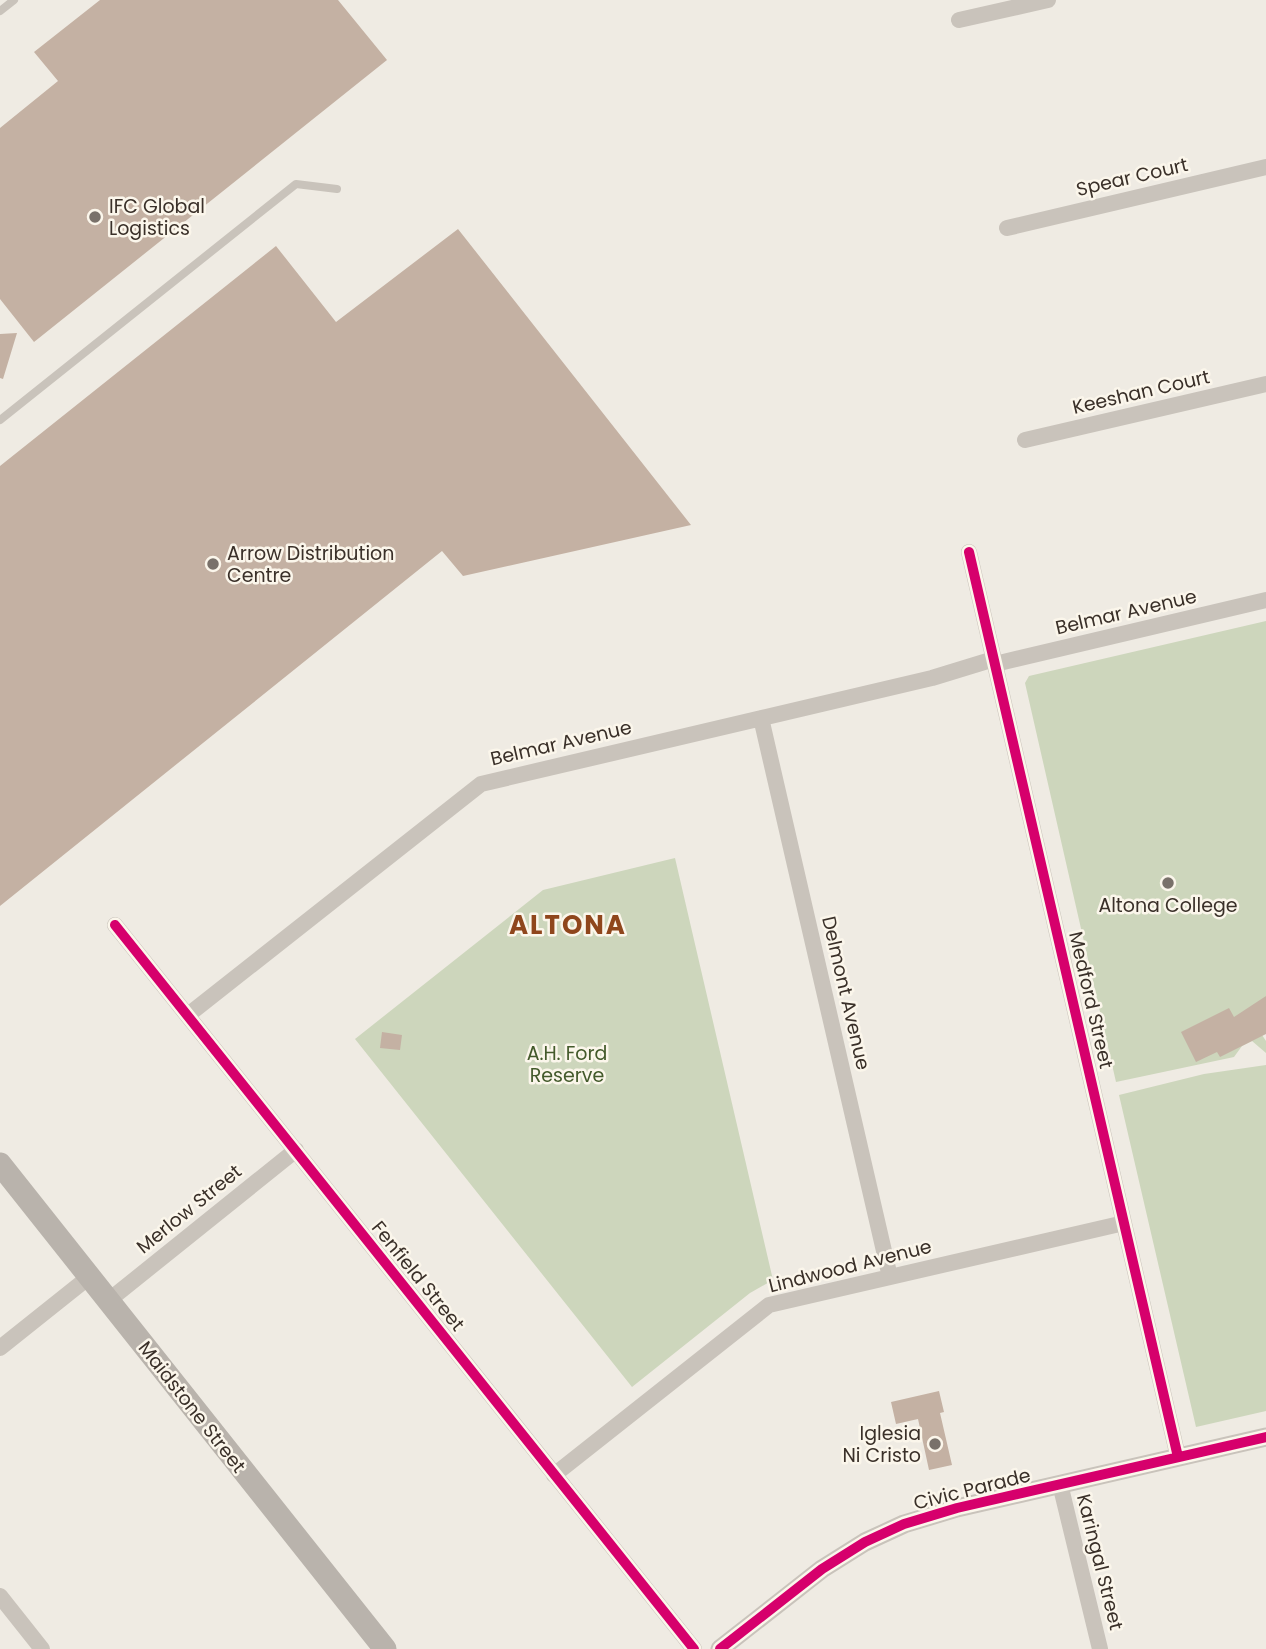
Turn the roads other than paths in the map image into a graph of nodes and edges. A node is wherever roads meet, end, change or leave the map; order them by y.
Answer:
1 (14, 0) edge
2 (1048, 0) edge
3 (0, 11) edge
4 (959, 20) dead end
5 (1266, 167) edge
6 (337, 189) dead end
7 (1007, 228) dead end
8 (1266, 384) edge
9 (0, 420) edge
10 (1026, 440) dead end
11 (969, 552) dead end
12 (1266, 600) edge
13 (995, 664) junction
14 (761, 718) junction
15 (115, 925) dead end
16 (188, 1015) junction
17 (296, 1150) junction
18 (0, 1164) edge
19 (1124, 1223) junction
20 (89, 1277) junction
21 (890, 1277) junction
22 (108, 1301) junction
23 (0, 1348) edge
24 (1266, 1437) edge
25 (1178, 1457) junction
26 (554, 1475) junction
27 (1060, 1485) junction
28 (0, 1597) edge
29 (42, 1649) edge
30 (385, 1649) edge
31 (694, 1649) edge
32 (720, 1649) edge
33 (1100, 1649) edge

1 - 3 lane
2 - 4 street
5 - 7 street, Spear Court
6 - 9 lane
8 - 10 street, Keeshan Court
11 - 13 street, Medford Street
12 - 13 street, Belmar Avenue
13 - 14 street, Belmar Avenue
13 - 19 street, Medford Street
14 - 16 street, Belmar Avenue
14 - 21 street, Delmont Avenue
15 - 16 street, Fenfield Street
16 - 17 street, Fenfield Street
17 - 22 street, Merlow Street
17 - 26 street, Fenfield Street
18 - 20 main road, Maidstone Street
19 - 21 street, Lindwood Avenue
19 - 25 street, Medford Street
20 - 22 main road, Maidstone Street
20 - 23 street
21 - 26 street, Lindwood Avenue
22 - 30 main road, Maidstone Street
24 - 25 street, Civic Parade
25 - 27 street, Civic Parade
26 - 31 street, Fenfield Street
27 - 32 street, Civic Parade
27 - 33 street, Karingal Street
28 - 29 street

